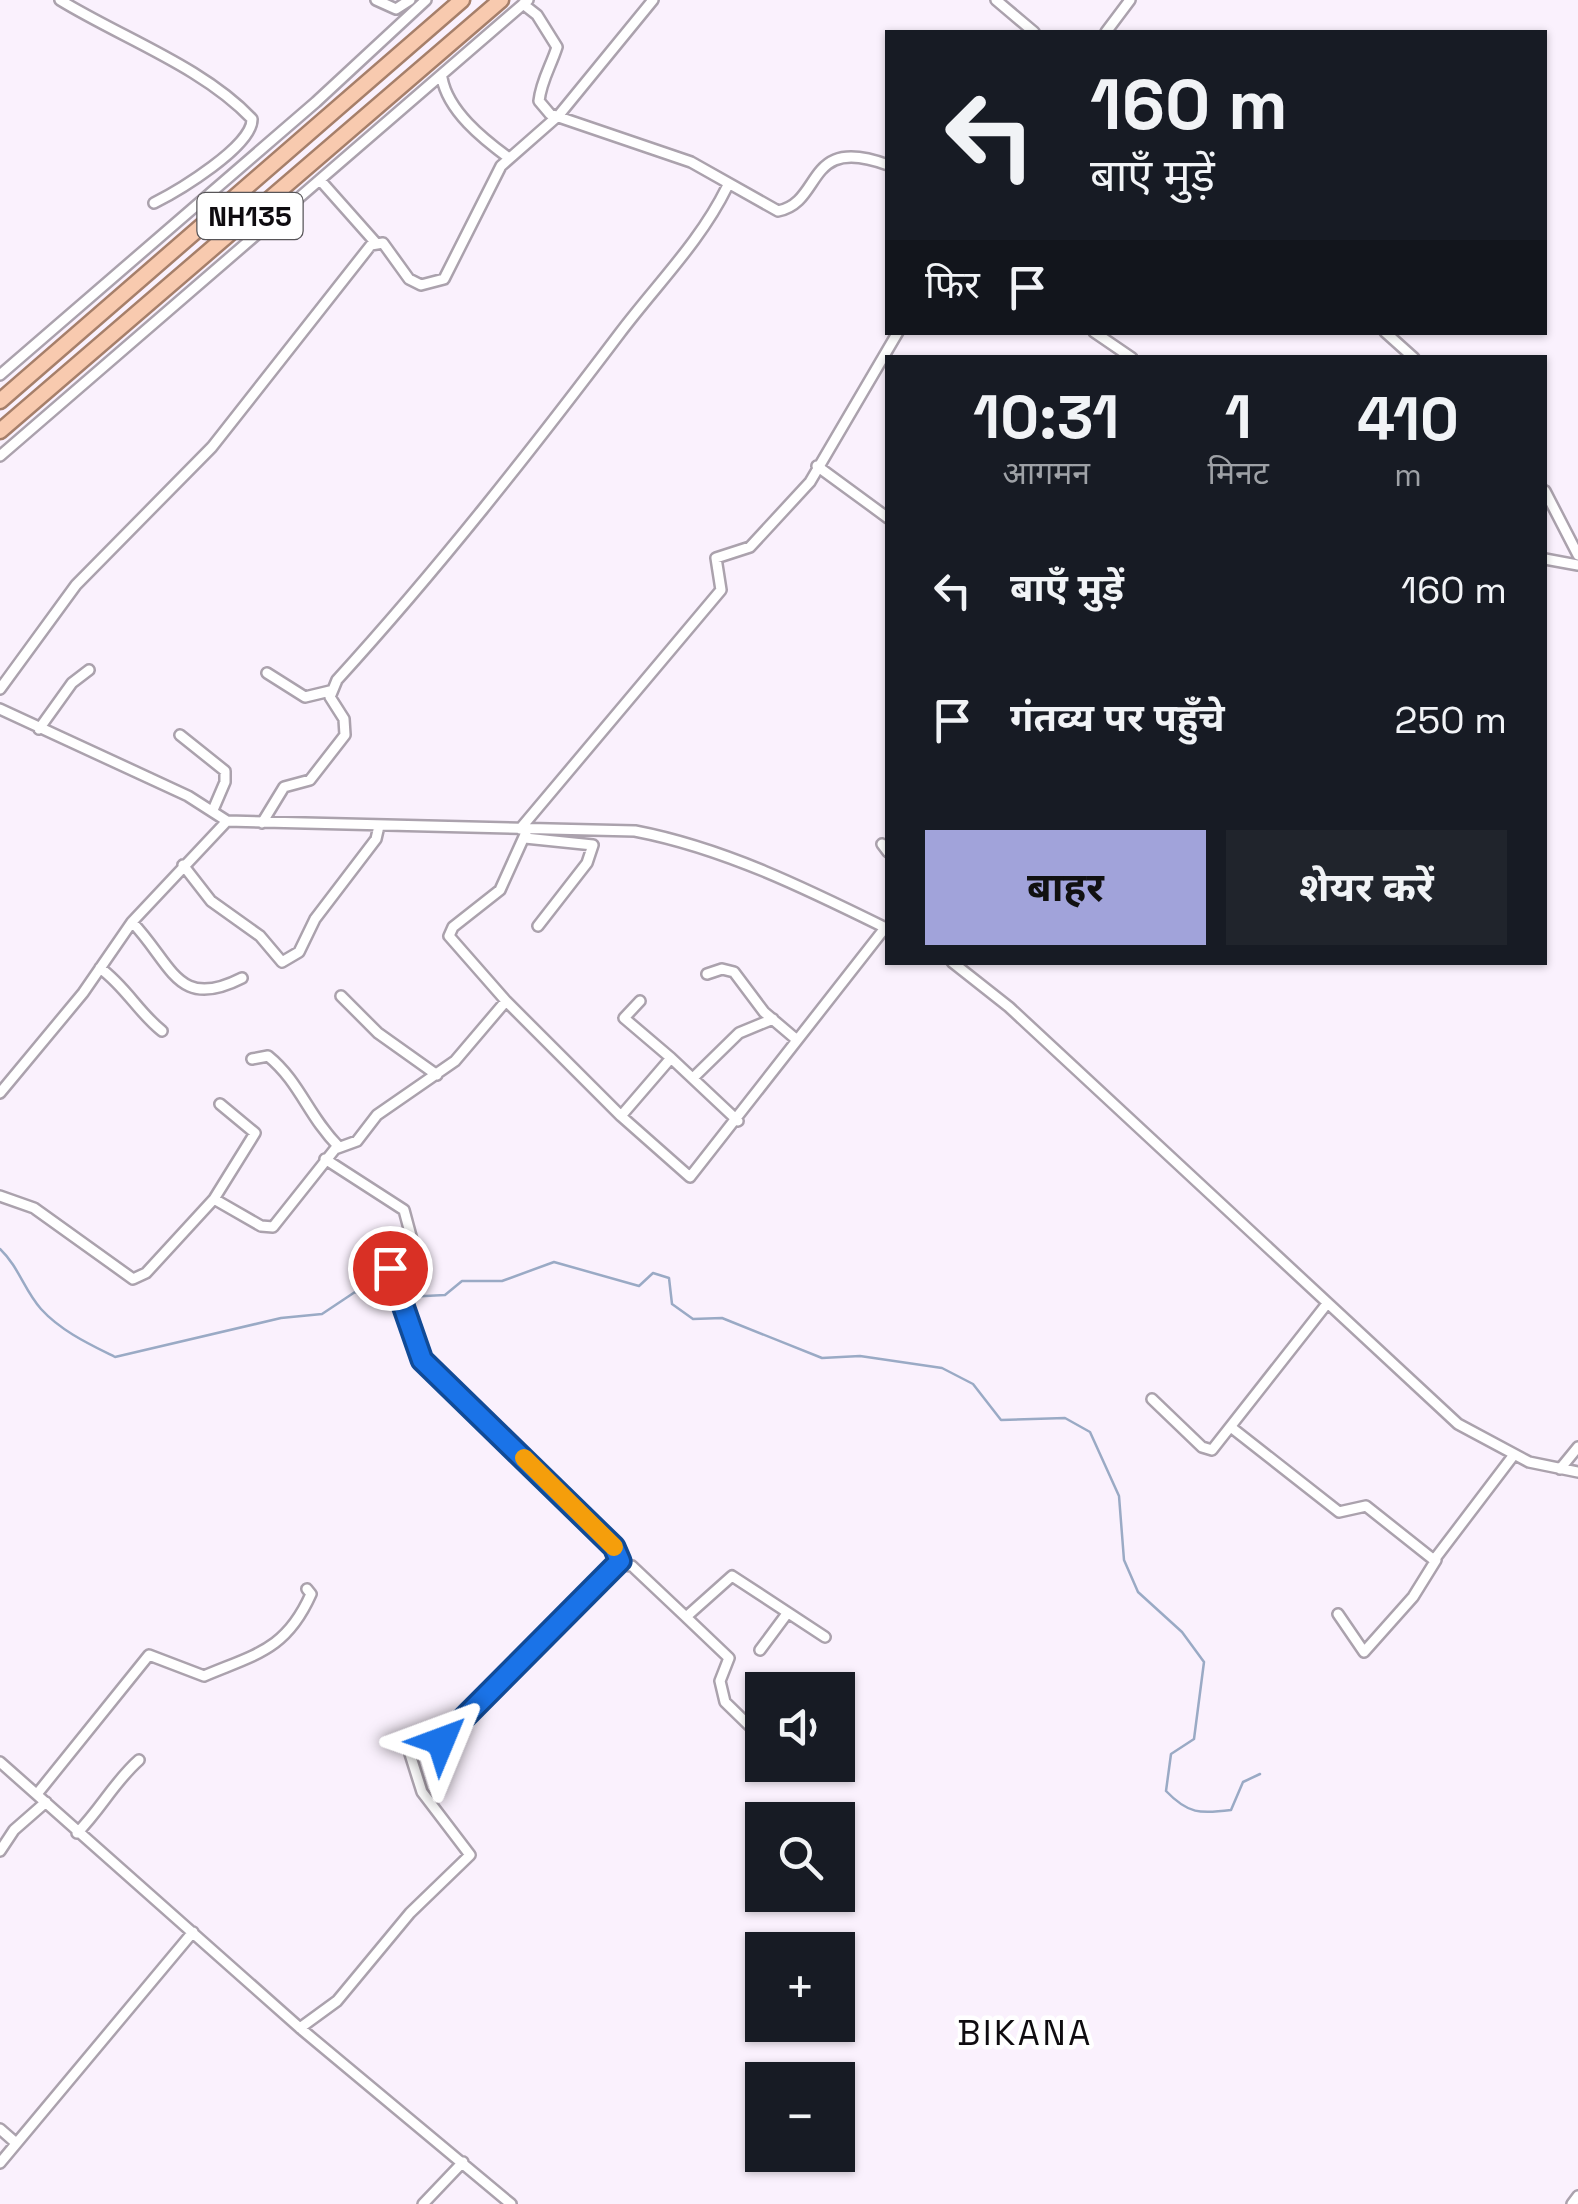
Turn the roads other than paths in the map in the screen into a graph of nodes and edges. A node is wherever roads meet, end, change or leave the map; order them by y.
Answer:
1 (60, 0) edge
2 (376, 0) edge
3 (410, 0) edge
4 (426, 0) edge
5 (462, 0) edge
6 (501, 0) edge
7 (653, 0) edge
8 (996, 0) edge
9 (1130, 0) edge
10 (526, 2) edge
11 (1032, 30) edge
12 (1108, 30) edge
13 (442, 78) junction
14 (560, 115) junction
15 (252, 128) junction
16 (266, 144) junction
17 (509, 158) junction
18 (885, 164) edge
19 (320, 180) junction
20 (727, 186) junction
21 (154, 203) dead end
22 (375, 242) junction
23 (896, 335) edge
24 (1098, 335) edge
25 (1388, 335) edge
26 (1128, 355) edge
27 (1411, 355) edge
28 (0, 374) edge
29 (0, 401) edge
30 (0, 431) edge
31 (0, 456) edge
32 (817, 466) junction
33 (1547, 495) edge
34 (885, 516) edge
35 (1578, 555) edge
36 (1547, 559) edge
37 (1578, 565) edge
38 (89, 670) dead end
39 (267, 673) dead end
40 (0, 689) edge
41 (330, 691) junction
42 (0, 709) edge
43 (39, 730) junction
44 (180, 735) dead end
45 (213, 810) junction
46 (227, 821) junction
47 (262, 823) junction
48 (379, 826) junction
49 (524, 832) junction
50 (183, 866) junction
51 (132, 922) junction
52 (538, 926) dead end
53 (883, 931) edge
54 (955, 965) edge
55 (968, 965) edge
56 (100, 968) junction
57 (707, 974) dead end
58 (242, 978) dead end
59 (969, 978) junction
60 (341, 996) dead end
61 (506, 1001) junction
62 (640, 1001) dead end
63 (774, 1019) junction
64 (162, 1031) dead end
65 (797, 1040) junction
66 (671, 1058) junction
67 (252, 1059) dead end
68 (437, 1075) junction
69 (692, 1078) junction
70 (0, 1092) edge
71 (220, 1104) dead end
72 (621, 1116) junction
73 (738, 1121) junction
74 (339, 1146) junction
75 (326, 1160) junction
76 (0, 1196) edge
77 (214, 1199) junction
78 (1326, 1305) junction
79 (1152, 1399) dead end
80 (1232, 1428) junction
81 (1578, 1447) edge
82 (1513, 1456) junction
83 (1560, 1469) junction
84 (1578, 1472) edge
85 (1436, 1560) junction
86 (620, 1561) junction
87 (307, 1588) dead end
88 (1338, 1614) dead end
89 (786, 1615) junction
90 (686, 1617) junction
91 (826, 1637) dead end
92 (760, 1650) dead end
93 (745, 1721) edge
94 (139, 1760) dead end
95 (0, 1762) edge
96 (41, 1798) junction
97 (77, 1833) junction
98 (0, 1851) edge
99 (194, 1932) junction
100 (300, 2028) junction
101 (0, 2129) edge
102 (16, 2143) junction
103 (0, 2162) edge
104 (463, 2162) junction
105 (1578, 2196) edge
106 (423, 2204) edge
107 (512, 2204) edge
108 (1572, 2204) edge

1 - 15 street
2 - 3 street
4 - 16 street
5 - 29 highway, NH135
6 - 30 highway, NH135
7 - 14 street
8 - 11 street
9 - 12 street
10 - 13 street
10 - 14 street
13 - 17 street
13 - 19 street
14 - 17 street
14 - 20 street
15 - 16 street
15 - 21 street
16 - 28 street
17 - 22 street
18 - 20 street
19 - 22 street
19 - 31 street
20 - 41 street
22 - 40 street
23 - 32 street
24 - 26 street
25 - 27 street
32 - 34 street
32 - 49 street
33 - 35 street
36 - 37 street
38 - 43 street
39 - 41 street
41 - 47 street
42 - 43 street
43 - 45 street
44 - 45 street
45 - 46 street
46 - 47 street
46 - 50 street
47 - 48 street
48 - 49 street
48 - 50 street
49 - 52 street
49 - 53 street
49 - 61 street
50 - 51 street
51 - 56 street
51 - 58 street
53 - 65 street
54 - 59 street
55 - 59 street
56 - 64 street
56 - 70 street
57 - 63 street
59 - 78 street
60 - 68 street
61 - 68 street
61 - 72 street
62 - 66 street
63 - 65 street
63 - 69 street
65 - 73 street
66 - 69 street
66 - 72 street
67 - 74 street
68 - 74 street
69 - 73 street
71 - 77 street
72 - 73 street
74 - 75 street
75 - 77 street
75 - 86 street
76 - 77 street
78 - 80 street
78 - 82 street
79 - 80 street
80 - 85 street
81 - 83 street
82 - 83 street
82 - 85 street
83 - 84 street
85 - 88 street
86 - 90 street
86 - 100 street
87 - 96 street
89 - 90 street
89 - 91 street
89 - 92 street
90 - 93 street
94 - 97 street
95 - 96 street
96 - 97 street
96 - 98 street
97 - 99 street
99 - 100 street
99 - 102 street
100 - 104 street
101 - 102 street
102 - 103 street
104 - 106 street
104 - 107 street
105 - 108 street

